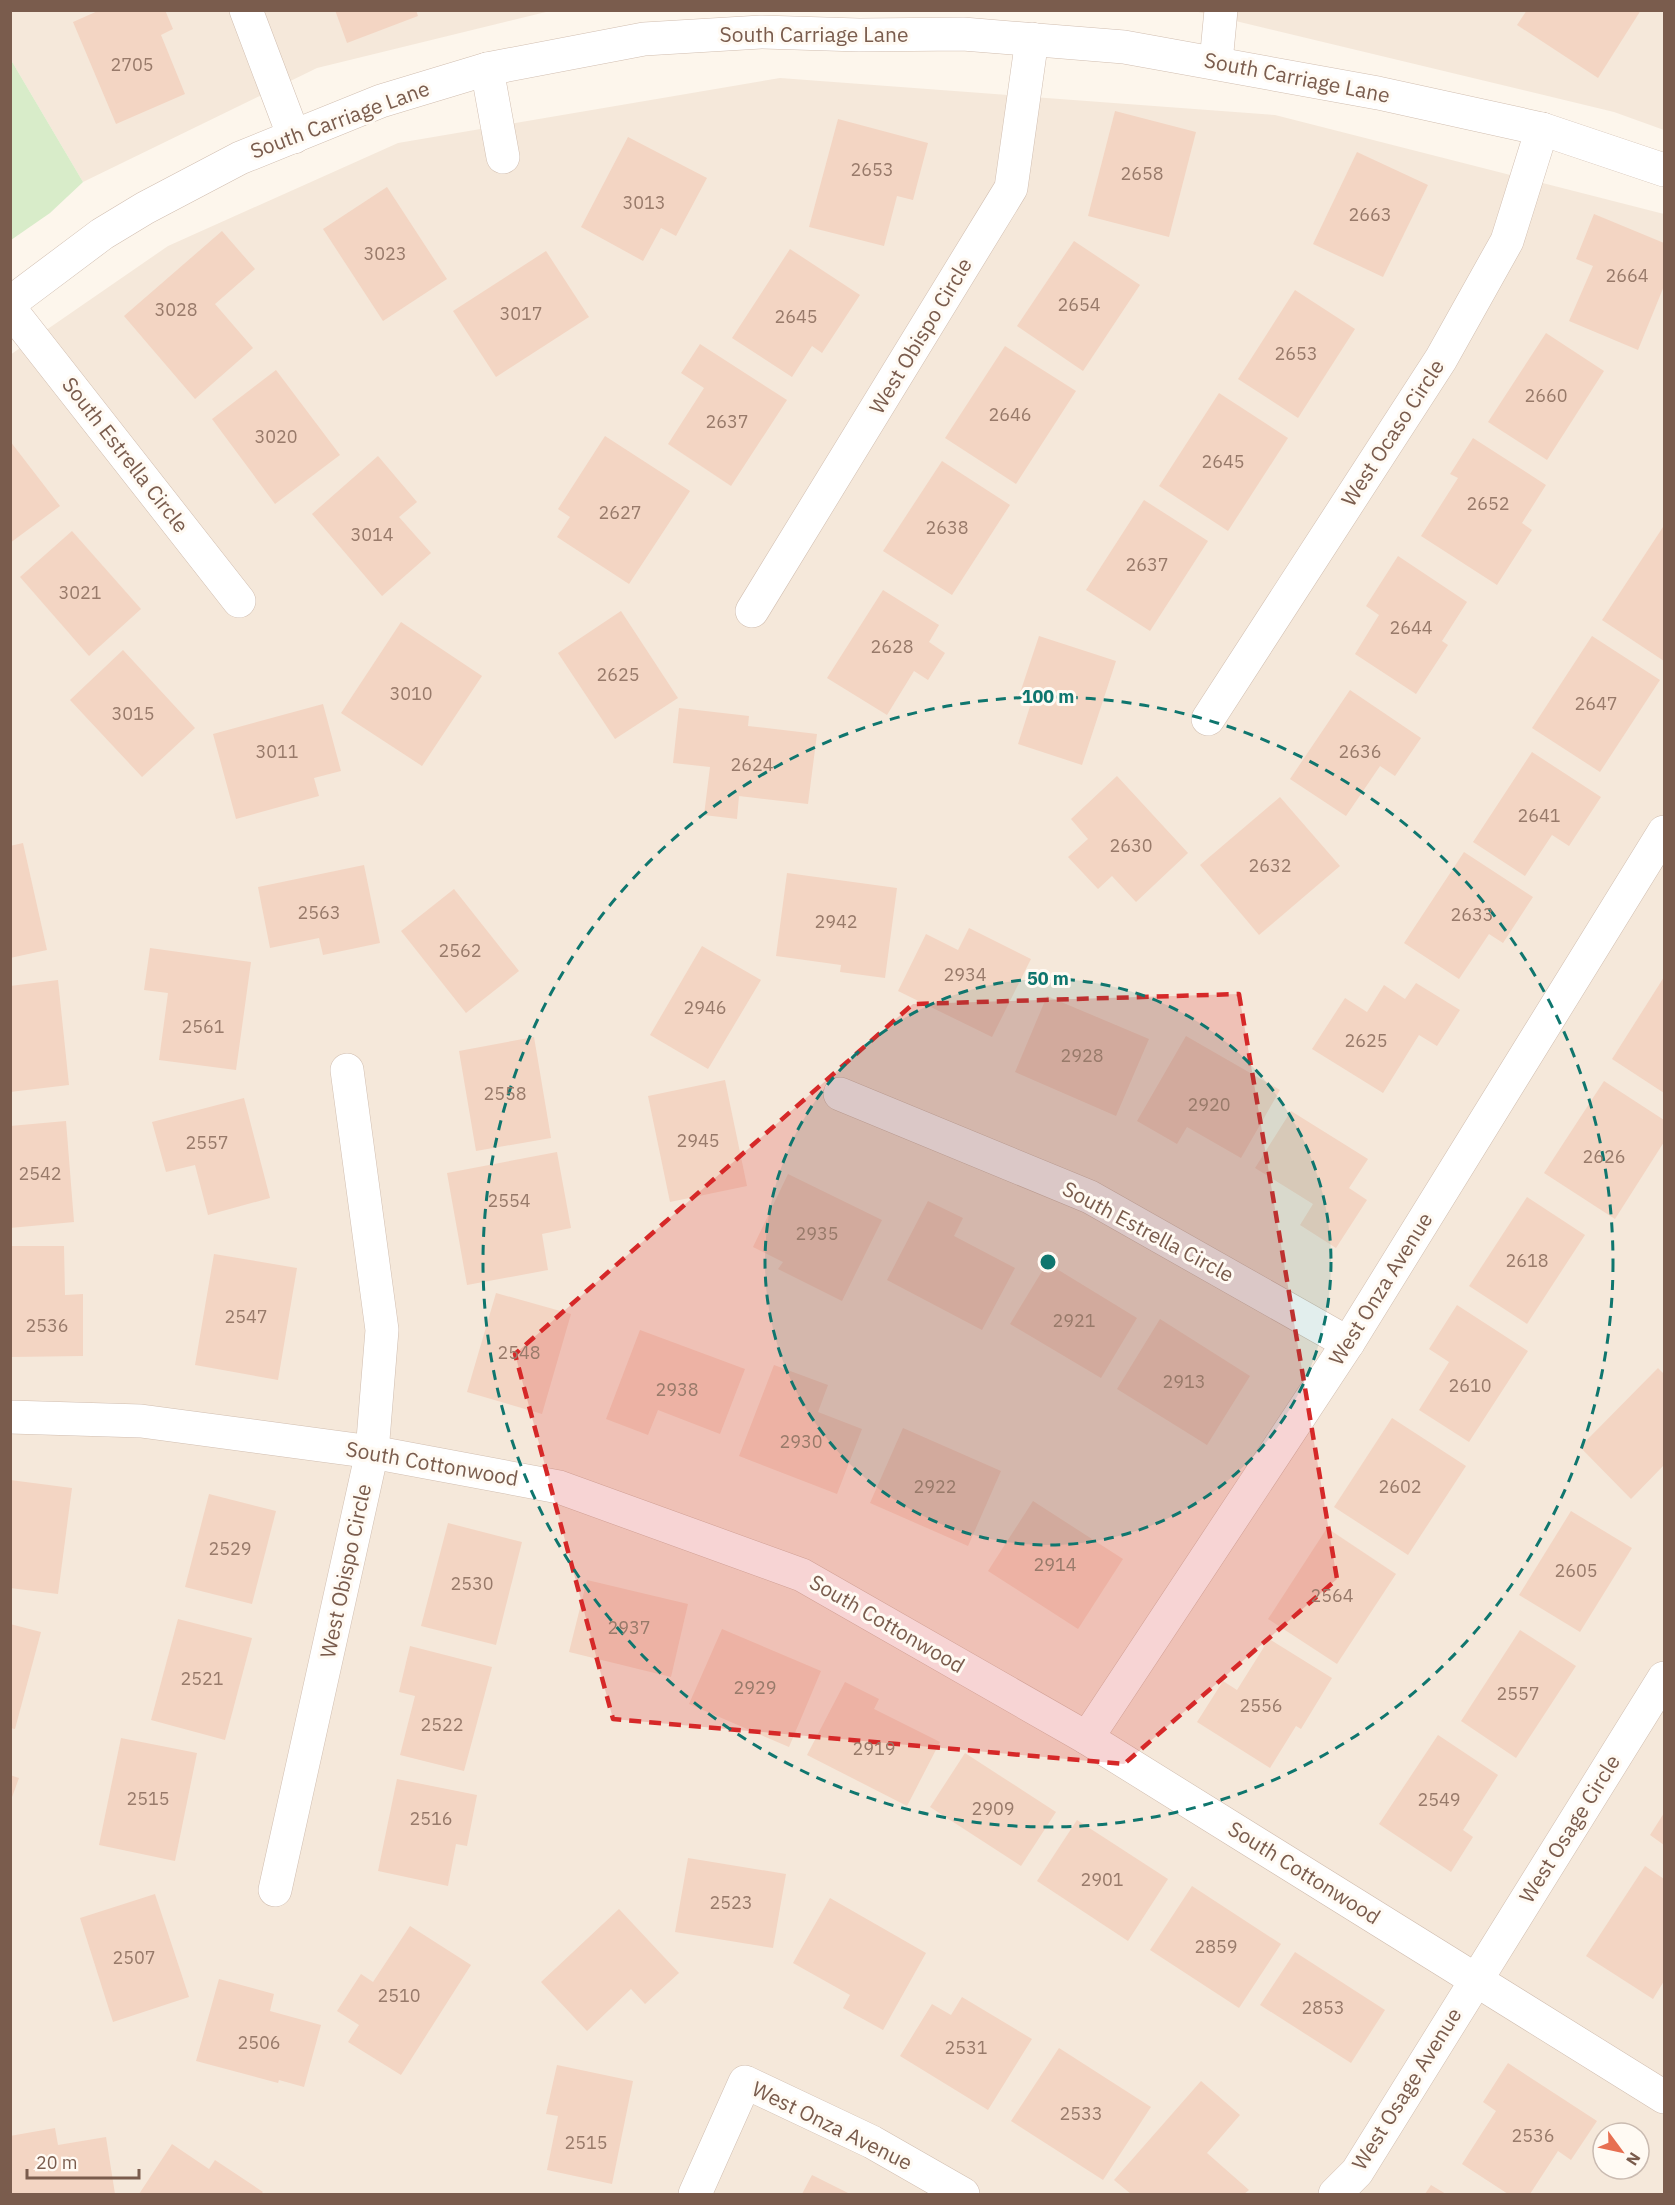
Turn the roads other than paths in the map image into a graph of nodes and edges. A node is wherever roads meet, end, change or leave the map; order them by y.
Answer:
1 (246, 10) edge
2 (1221, 10) edge
3 (712, 23) edge
4 (1032, 39) junction
5 (1216, 63) junction
6 (487, 69) junction
7 (1542, 129) junction
8 (294, 137) junction
9 (503, 156) dead end
10 (1663, 166) edge
11 (10, 303) edge
12 (10, 309) edge
13 (239, 601) dead end
14 (752, 611) dead end
15 (1208, 719) dead end
16 (1665, 832) edge
17 (347, 1070) dead end
18 (840, 1094) dead end
19 (1348, 1343) junction
20 (10, 1417) edge
21 (372, 1452) junction
22 (1665, 1678) edge
23 (1087, 1738) junction
24 (275, 1890) dead end
25 (1476, 1980) junction
26 (1665, 2097) edge
27 (695, 2194) edge
28 (963, 2194) edge
29 (1335, 2194) edge

1 - 8 street
2 - 5 street
3 - 4 street, South Carriage Lane
3 - 6 street, South Carriage Lane
4 - 5 street, South Carriage Lane
4 - 14 street, West Obispo Circle
5 - 7 street, South Carriage Lane
6 - 8 street, South Carriage Lane
6 - 9 street
7 - 10 street, South Carriage Lane
7 - 15 street, West Ocaso Circle
8 - 11 street, South Carriage Lane
12 - 13 street, South Estrella Circle
16 - 19 street, West Onza Avenue
17 - 21 street, West Obispo Circle
18 - 19 street, South Estrella Circle
19 - 23 street, West Onza Avenue
20 - 21 street, South Cottonwood
21 - 23 street, South Cottonwood
21 - 24 street, West Obispo Circle
22 - 25 street, West Osage Circle
23 - 25 street, South Cottonwood
25 - 26 street, South Cottonwood
25 - 29 street, West Osage Avenue
27 - 28 street, West Onza Avenue

